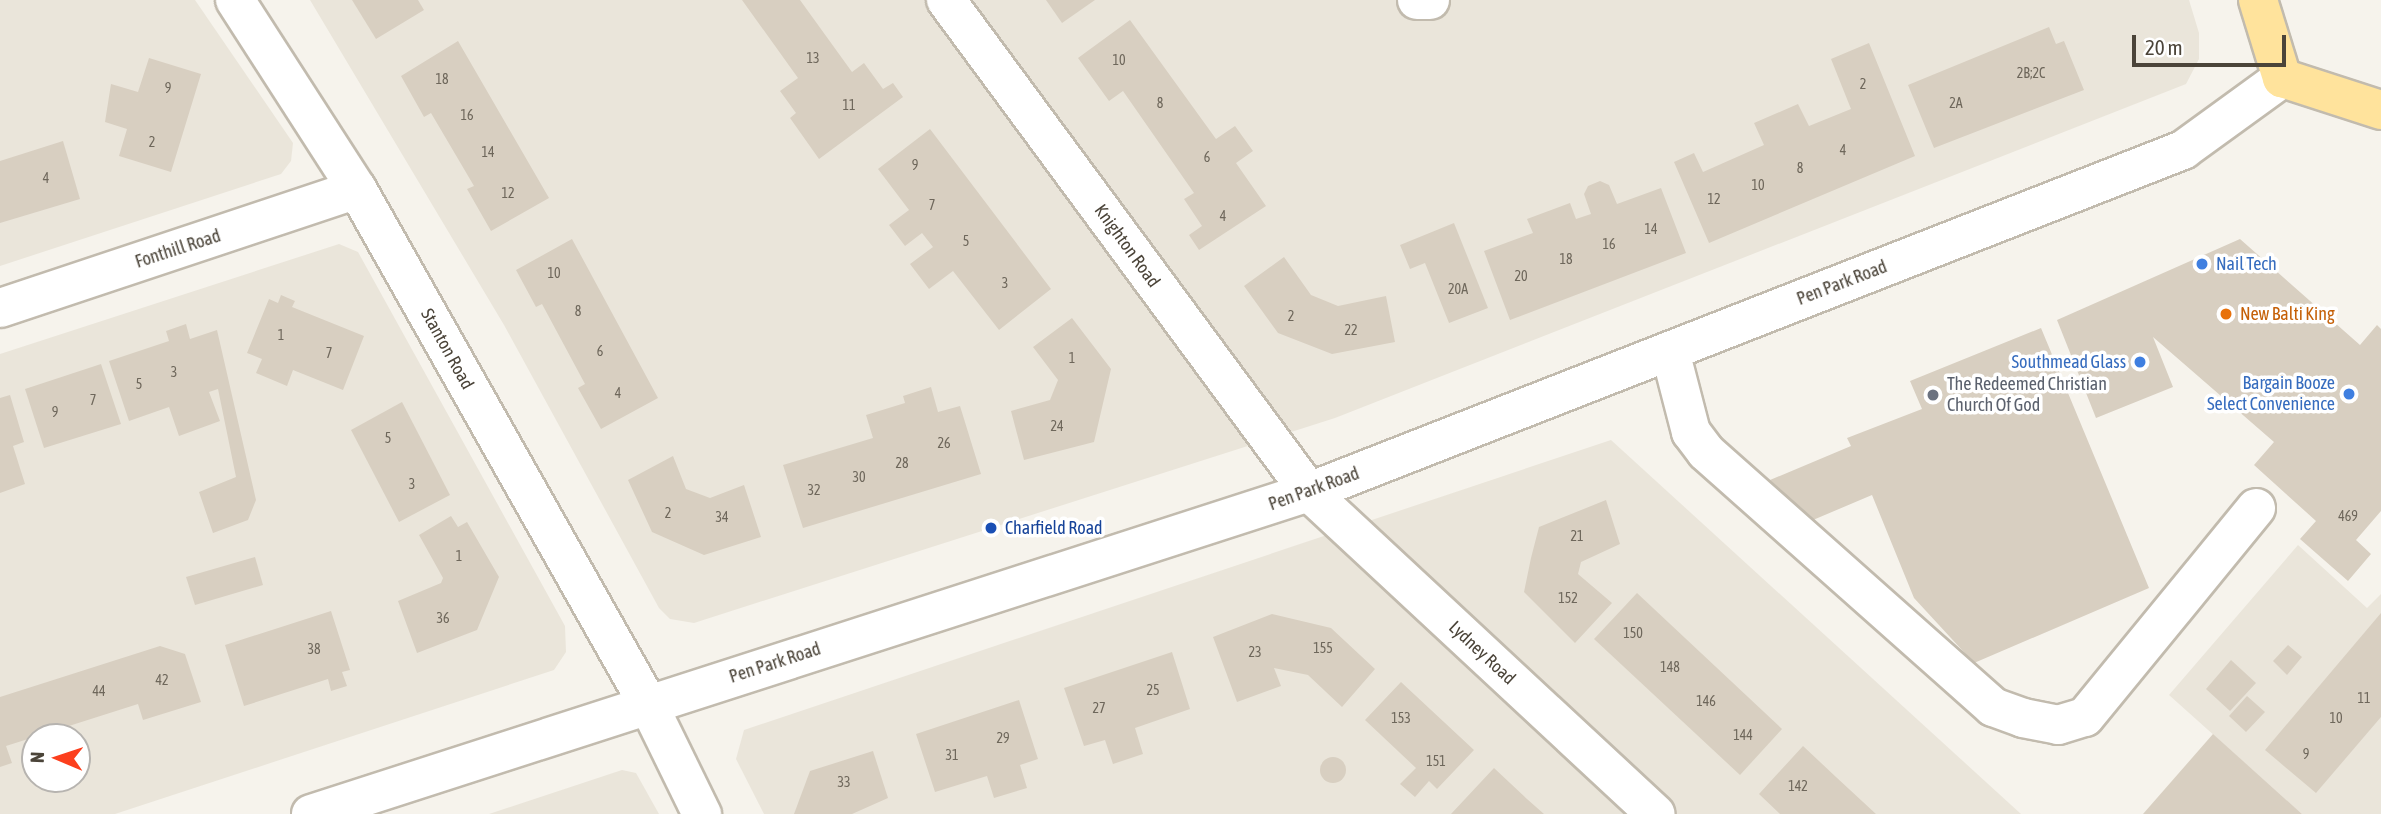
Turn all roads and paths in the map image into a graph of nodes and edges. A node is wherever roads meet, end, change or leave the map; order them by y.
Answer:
1 (235, 0) edge
2 (946, 0) edge
3 (1417, 0) edge
4 (1430, 0) edge
5 (2258, 0) edge
6 (2282, 78) junction
7 (2381, 110) edge
8 (357, 189) junction
9 (0, 308) edge
10 (1670, 351) junction
11 (1309, 492) junction
12 (2256, 508) dead end
13 (648, 704) junction
14 (311, 814) edge
15 (702, 814) edge
16 (1656, 814) edge

1 - 8 street, Stanton Road
2 - 11 street, Knighton Road
3 - 4 street
5 - 6 main road
6 - 7 main road
6 - 10 street, Pen Park Road
8 - 9 street, Fonthill Road
8 - 13 street, Stanton Road
10 - 11 street, Pen Park Road
10 - 12 street
11 - 13 street, Pen Park Road
11 - 16 street, Lydney Road
13 - 14 street, Pen Park Road
13 - 15 street

